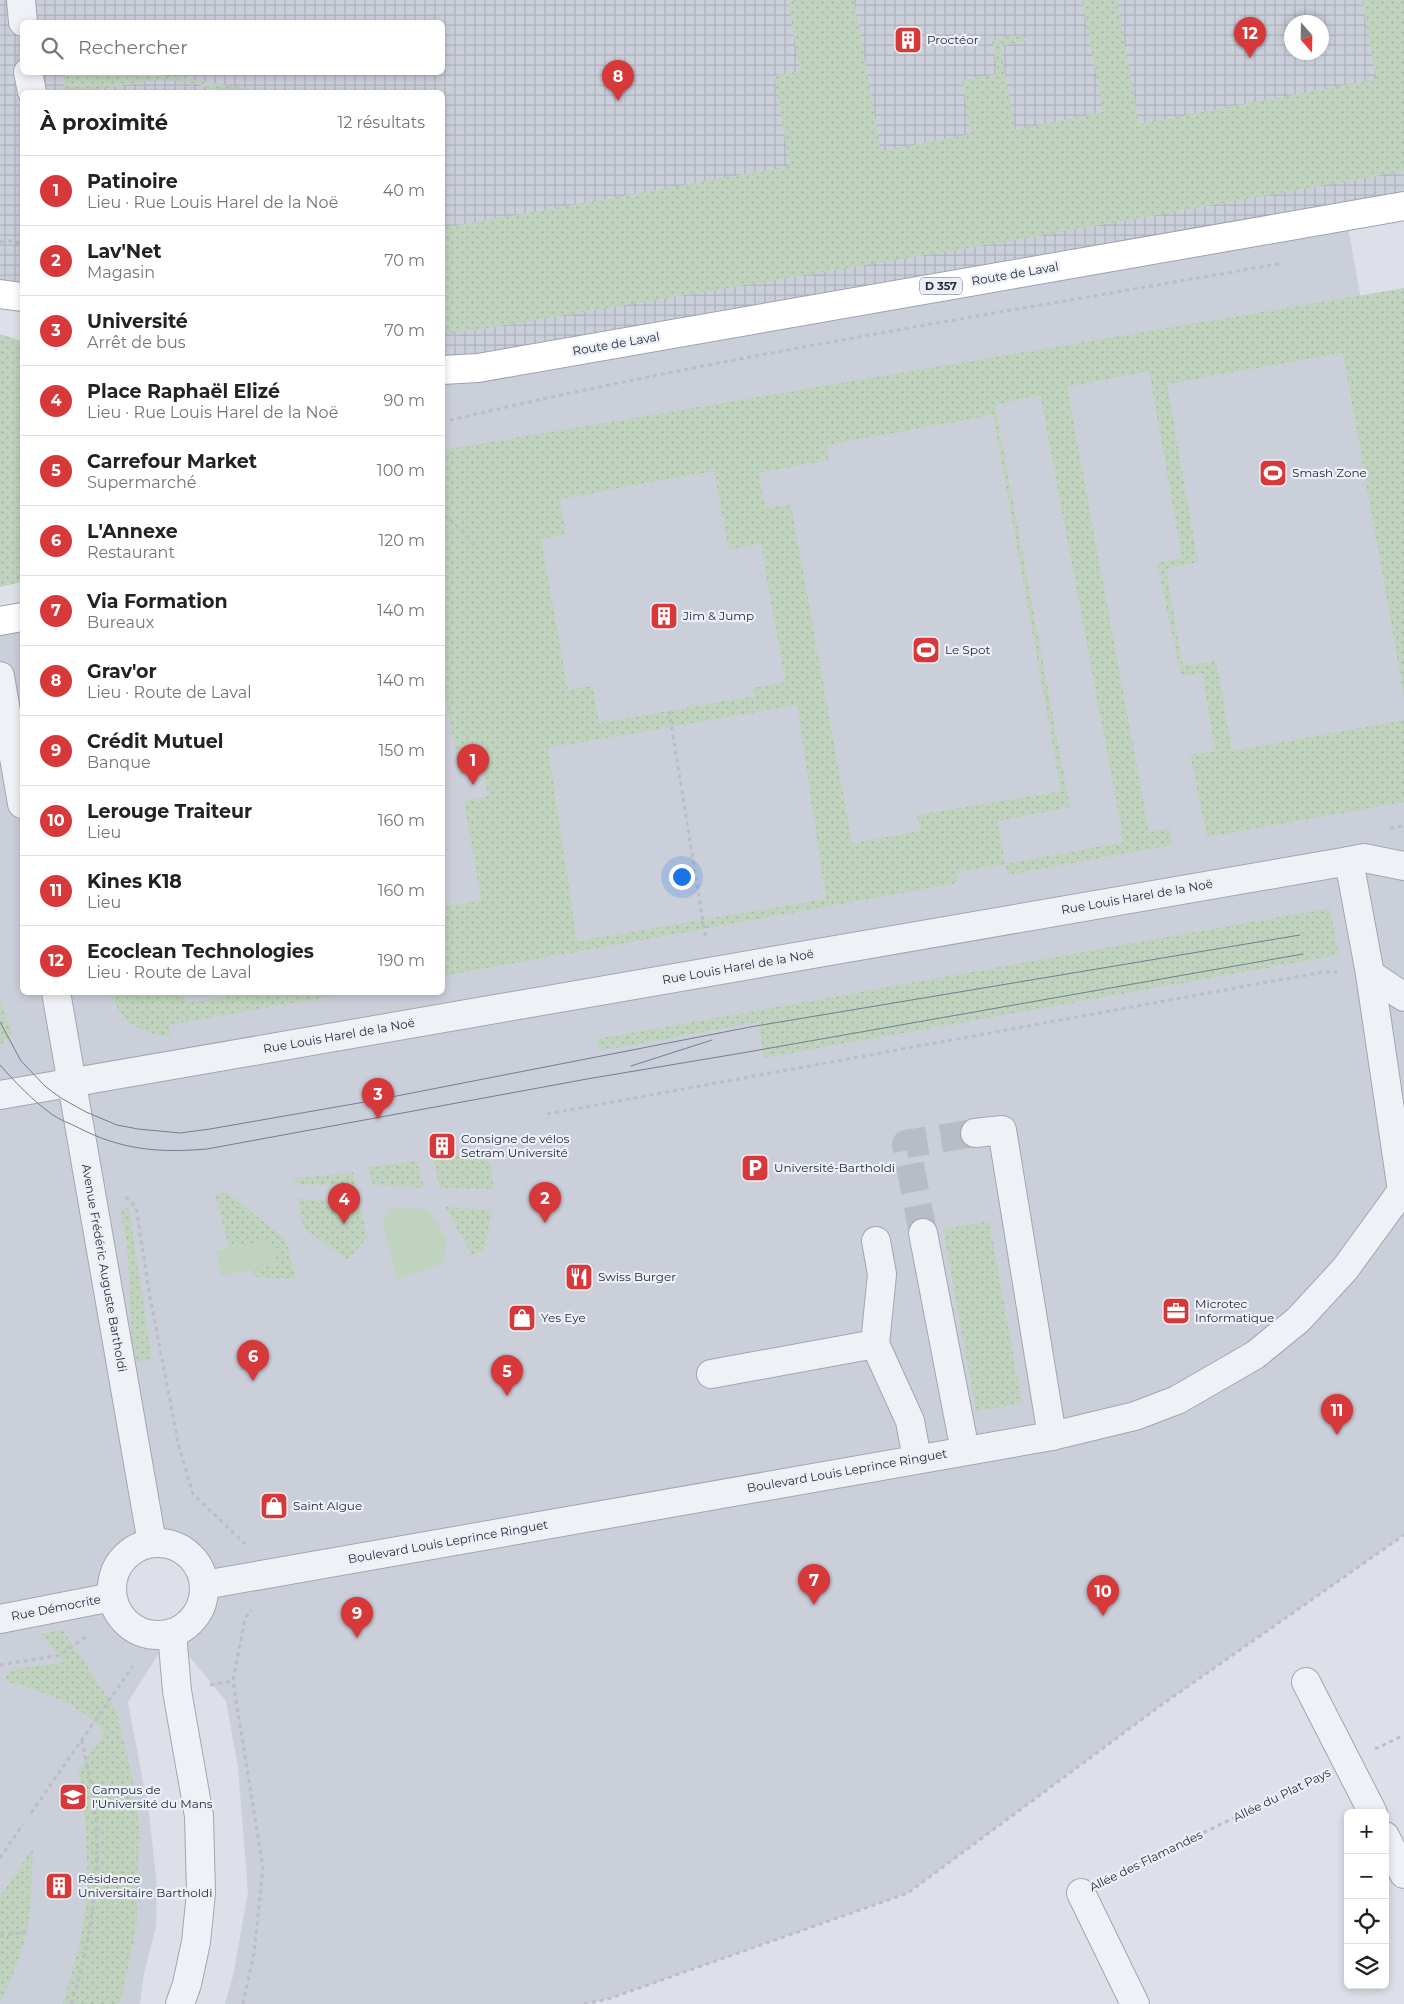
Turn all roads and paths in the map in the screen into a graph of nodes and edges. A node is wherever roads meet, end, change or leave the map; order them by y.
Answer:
1 (21, 0) edge
2 (23, 20) edge
3 (29, 75) edge
4 (32, 90) edge
5 (1404, 206) edge
6 (0, 242) edge
7 (20, 243) edge
8 (1286, 262) dead end
9 (0, 294) edge
10 (20, 297) edge
11 (478, 368) junction
12 (445, 370) edge
13 (445, 377) edge
14 (445, 421) edge
15 (445, 518) edge
16 (477, 547) dead end
17 (20, 617) edge
18 (0, 621) edge
19 (0, 676) edge
20 (669, 711) dead end
21 (20, 792) edge
22 (1349, 860) junction
23 (1404, 866) edge
24 (706, 945) dead end
25 (1370, 974) junction
26 (56, 995) edge
27 (1404, 997) edge
28 (71, 1083) junction
29 (0, 1095) edge
30 (547, 1114) dead end
31 (975, 1133) tunnel mouth
32 (1403, 1189) edge
33 (123, 1194) dead end
34 (923, 1233) tunnel mouth
35 (876, 1241) dead end
36 (874, 1344) junction
37 (711, 1374) dead end
38 (1052, 1436) junction
39 (965, 1451) junction
40 (917, 1459) junction
41 (1404, 1536) edge
42 (152, 1543) junction
43 (247, 1547) dead end
44 (204, 1585) junction
45 (112, 1598) junction
46 (256, 1603) dead end
47 (0, 1618) edge
48 (172, 1634) junction
49 (88, 1636) dead end
50 (0, 1665) edge
51 (133, 1666) dead end
52 (233, 1682) junction
53 (1306, 1682) dead end
54 (206, 1685) dead end
55 (82, 1740) junction
56 (1348, 1762) junction
57 (1371, 1809) edge
58 (31, 1813) dead end
59 (24, 1824) dead end
60 (1215, 1827) joint
61 (1389, 1844) edge
62 (0, 1858) edge
63 (1404, 1874) edge
64 (1081, 1893) joint
65 (27, 1932) dead end
66 (0, 1936) edge
67 (71, 2004) edge
68 (180, 2004) edge
69 (242, 2004) edge
70 (584, 2004) edge
71 (1134, 2004) edge

1 - 2 street
3 - 4 street
5 - 11 main road, Route de Laval / D 357
6 - 7 path
8 - 14 path
9 - 10 main road
11 - 12 main road, Route de Laval / D 357
11 - 13 main road, Route de Laval / D 357
15 - 16 path
17 - 18 main road
19 - 21 street
20 - 24 path
22 - 23 street, Rue Louis Harel de la Noë
22 - 25 street
22 - 28 street, Rue Louis Harel de la Noë
25 - 27 street
25 - 30 path
25 - 32 street
26 - 28 street, Avenue Frédéric Auguste Bartholdi
28 - 29 street, Rue Louis Harel de la Noë
28 - 42 street, Avenue Frédéric Auguste Bartholdi
31 - 38 street
32 - 38 street, Boulevard Louis Leprince Ringuet
33 - 43 path
34 - 39 street
35 - 36 street
36 - 37 street
36 - 40 street
38 - 39 street, Boulevard Louis Leprince Ringuet
39 - 40 street, Boulevard Louis Leprince Ringuet
40 - 44 street, Boulevard Louis Leprince Ringuet
41 - 70 path
42 - 44 street
42 - 45 street
44 - 48 street
45 - 47 street, Rue Démocrite
45 - 48 street
46 - 52 path
48 - 68 street
49 - 50 path
51 - 55 path
52 - 54 path
52 - 69 path
53 - 56 street
55 - 58 path
55 - 67 path
56 - 57 street
56 - 60 path, Allée du Plat Pays
59 - 62 path
60 - 64 path, Allée des Flamandes
61 - 63 street
64 - 71 street, Allée des Flamandes
65 - 66 path

